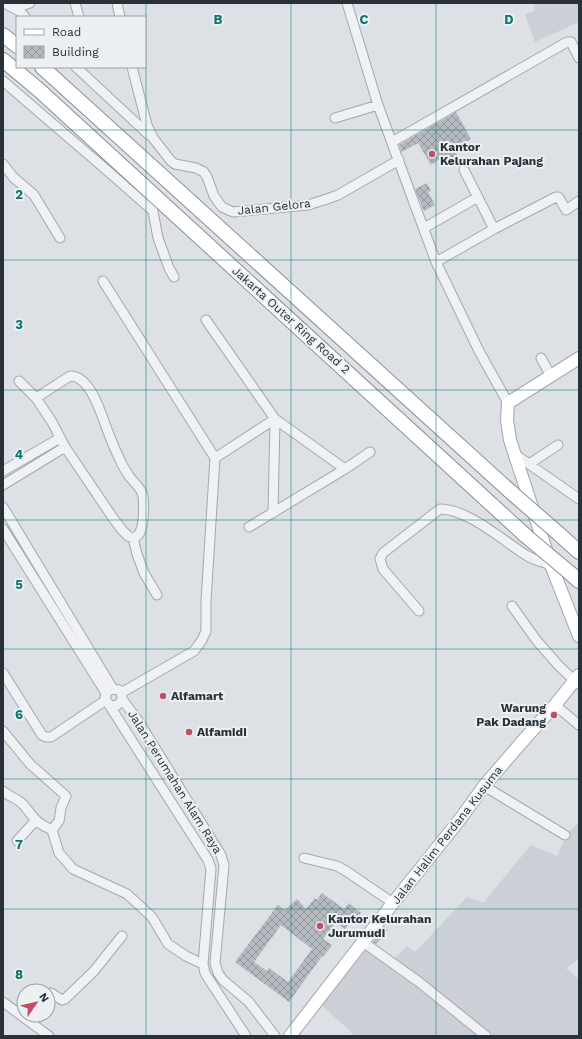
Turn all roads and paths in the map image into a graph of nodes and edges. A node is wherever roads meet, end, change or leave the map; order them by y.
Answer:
1 (4, 3) edge
2 (30, 3) edge
3 (75, 3) edge
4 (116, 3) edge
5 (347, 3) edge
6 (14, 8) junction
7 (25, 16) edge
8 (79, 16) edge
9 (120, 16) edge
10 (3, 35) edge
11 (16, 45) edge
12 (579, 58) edge
13 (3, 60) edge
14 (43, 68) edge
15 (77, 68) edge
16 (132, 68) edge
17 (3, 81) edge
18 (378, 105) junction
19 (335, 118) dead end
20 (153, 138) junction
21 (392, 142) junction
22 (398, 160) junction
23 (3, 164) edge
24 (464, 170) dead end
25 (478, 197) junction
26 (579, 201) edge
27 (424, 228) junction
28 (494, 229) junction
29 (60, 238) dead end
30 (436, 262) junction
31 (174, 277) dead end
32 (103, 281) dead end
33 (206, 320) dead end
34 (541, 358) dead end
35 (579, 358) edge
36 (551, 376) junction
37 (19, 381) dead end
38 (36, 398) junction
39 (508, 403) junction
40 (275, 419) junction
41 (60, 438) junction
42 (558, 445) dead end
43 (65, 447) junction
44 (370, 452) dead end
45 (516, 456) junction
46 (215, 458) junction
47 (529, 464) junction
48 (345, 469) junction
49 (3, 471) edge
50 (3, 485) edge
51 (579, 499) edge
52 (3, 507) edge
53 (273, 513) junction
54 (249, 527) dead end
55 (3, 529) edge
56 (134, 538) junction
57 (579, 552) edge
58 (551, 565) junction
59 (575, 577) edge
60 (157, 595) dead end
61 (512, 606) dead end
62 (419, 611) dead end
63 (579, 636) edge
64 (3, 673) edge
65 (578, 680) edge
66 (113, 696) junction
67 (555, 705) junction
68 (579, 725) edge
69 (3, 731) edge
70 (484, 786) junction
71 (3, 790) edge
72 (36, 820) junction
73 (52, 830) junction
74 (565, 835) dead end
75 (17, 840) dead end
76 (221, 855) junction
77 (304, 858) dead end
78 (208, 860) junction
79 (393, 903) junction
80 (122, 936) dead end
81 (363, 942) junction
82 (203, 964) junction
83 (56, 996) edge
84 (3, 1002) edge
85 (16, 1010) edge
86 (33, 1023) edge
87 (49, 1036) edge
88 (246, 1036) edge
89 (276, 1036) edge
90 (290, 1036) edge
91 (486, 1036) edge

1 - 6 street
2 - 6 street
3 - 8 street
4 - 9 street
5 - 18 street
6 - 7 street
10 - 11 highway
12 - 21 street
13 - 59 highway, Jakarta Outer Ring Road 2, bridge
14 - 57 highway, Jakarta Outer Ring Road 2, bridge
15 - 20 street
16 - 20 street, Jalan Gelora
17 - 31 street
18 - 19 street
18 - 21 street
20 - 22 street, Jalan Gelora
21 - 22 street
22 - 27 street
23 - 29 street
24 - 25 street
25 - 27 street
25 - 28 street
26 - 28 street
27 - 30 street
28 - 30 street
30 - 39 street
32 - 46 street
33 - 40 street
34 - 36 street
35 - 36 main road
36 - 39 main road
37 - 38 street
38 - 41 street
38 - 56 street
39 - 45 main road
40 - 46 street
40 - 48 street
40 - 53 street
41 - 43 street
41 - 49 street
42 - 47 street
43 - 50 street
43 - 56 street
44 - 48 street
45 - 47 street
45 - 58 main road
46 - 66 street
47 - 51 street
48 - 53 street
52 - 66 street, Jalan Perumahan Alam Raya
53 - 54 street
55 - 66 street, Jalan Perumahan Alam Raya
56 - 60 street
58 - 62 street
58 - 63 main road
61 - 65 street
64 - 66 street
65 - 67 main road, Jalan Halim Perdana Kusuma
66 - 76 street, Jalan Perumahan Alam Raya
66 - 78 street, Jalan Perumahan Alam Raya
67 - 68 street
67 - 70 main road, Jalan Halim Perdana Kusuma
69 - 73 street
70 - 74 street
70 - 79 main road, Jalan Halim Perdana Kusuma
71 - 72 street
72 - 73 street
72 - 75 street
73 - 82 street
76 - 78 street
76 - 89 street, Jalan Perumahan Alam Raya
77 - 79 street
78 - 82 street, Jalan Perumahan Alam Raya
79 - 81 main road, Jalan Halim Perdana Kusuma
80 - 83 street
81 - 90 main road, Jalan Halim Perdana Kusuma
81 - 91 street
82 - 88 street, Jalan Perumahan Alam Raya
84 - 85 street
86 - 87 street

